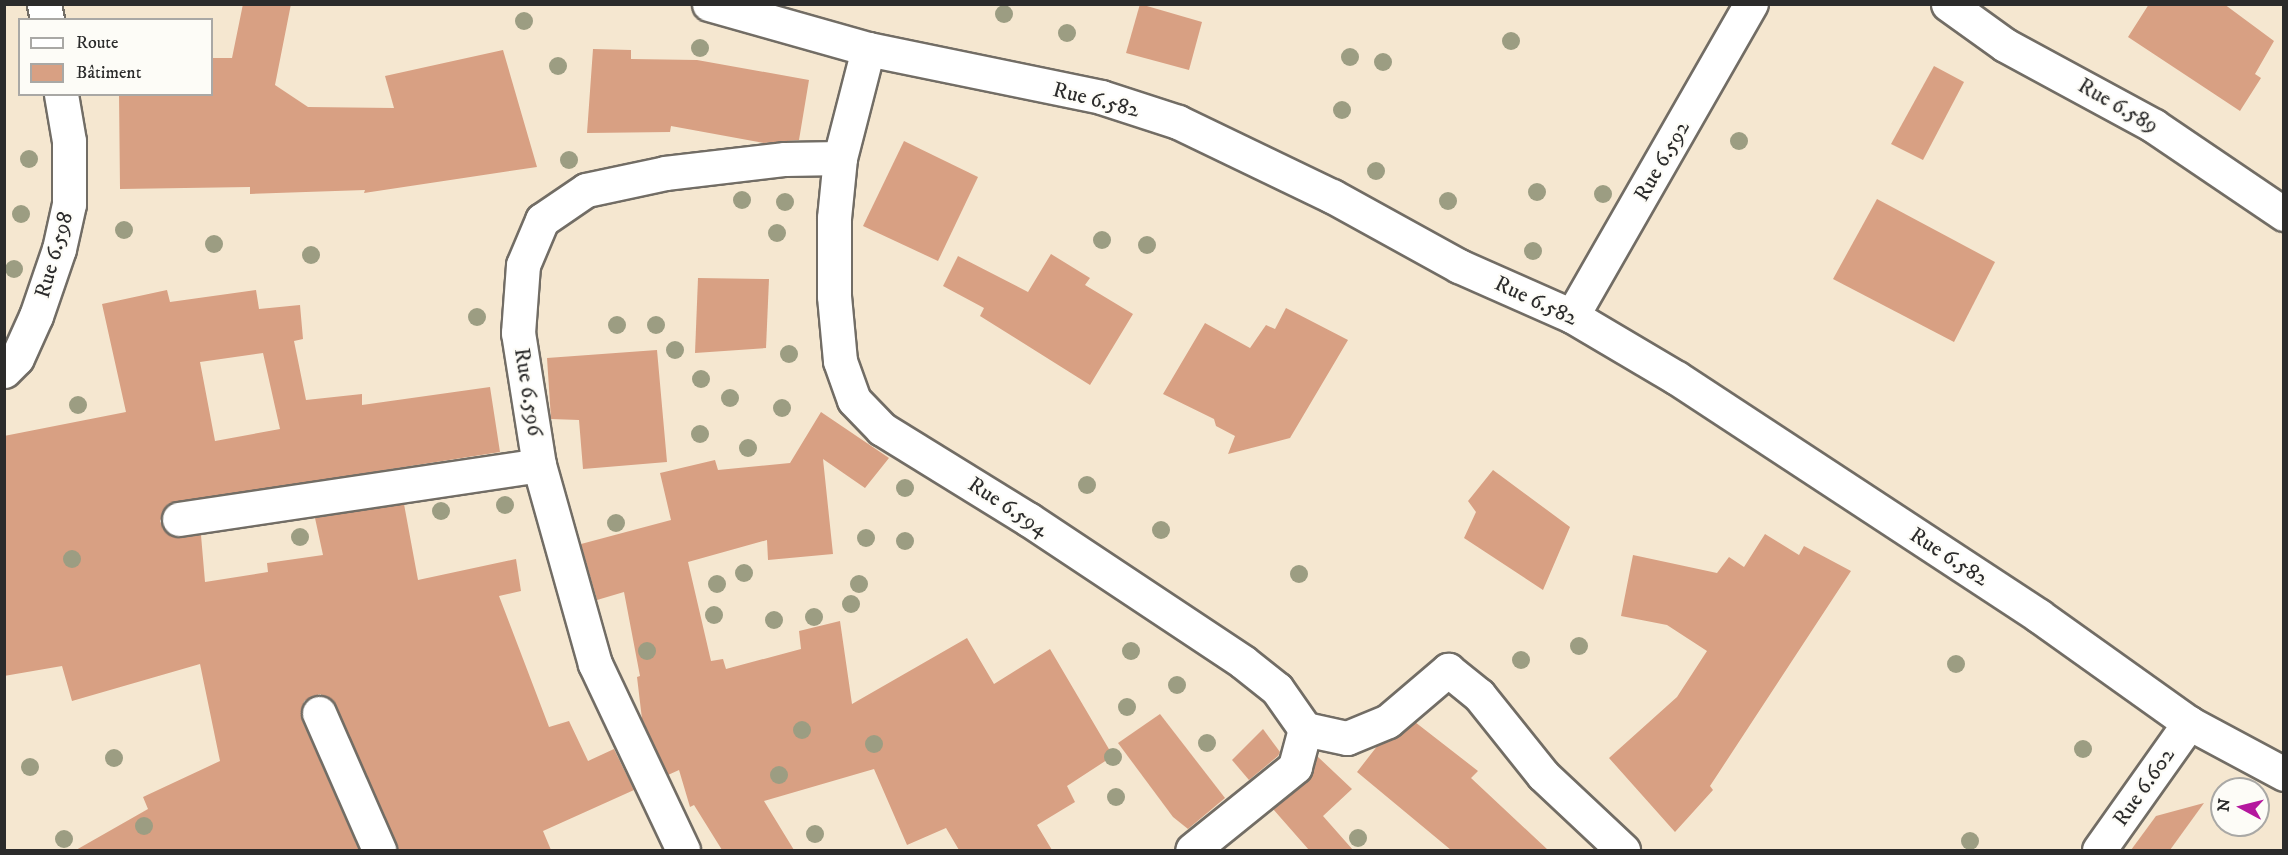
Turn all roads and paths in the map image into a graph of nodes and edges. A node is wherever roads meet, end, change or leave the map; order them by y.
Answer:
1 (709, 4) edge
2 (1751, 4) edge
3 (1948, 4) edge
4 (868, 49) junction
5 (61, 96) edge
6 (840, 158) junction
7 (2283, 214) edge
8 (1572, 316) junction
9 (4, 371) edge
10 (539, 465) junction
11 (179, 519) dead end
12 (319, 713) dead end
13 (2189, 723) junction
14 (1305, 729) junction
15 (2283, 774) edge
16 (379, 850) edge
17 (683, 850) edge
18 (1192, 850) edge
19 (1623, 850) edge
20 (2099, 850) edge

1 - 4 street, Rue 6.582
2 - 8 street, Rue 6.592
3 - 7 street, Rue 6.589
4 - 6 street, Rue 6.594
4 - 8 street, Rue 6.582
5 - 9 street, Rue 6.598
6 - 10 street, Rue 6.596
6 - 14 street, Rue 6.594
8 - 13 street, Rue 6.582
10 - 11 street
10 - 17 street, Rue 6.596
12 - 16 street
13 - 15 street, Rue 6.582
13 - 20 street, Rue 6.602
14 - 18 street
14 - 19 street

